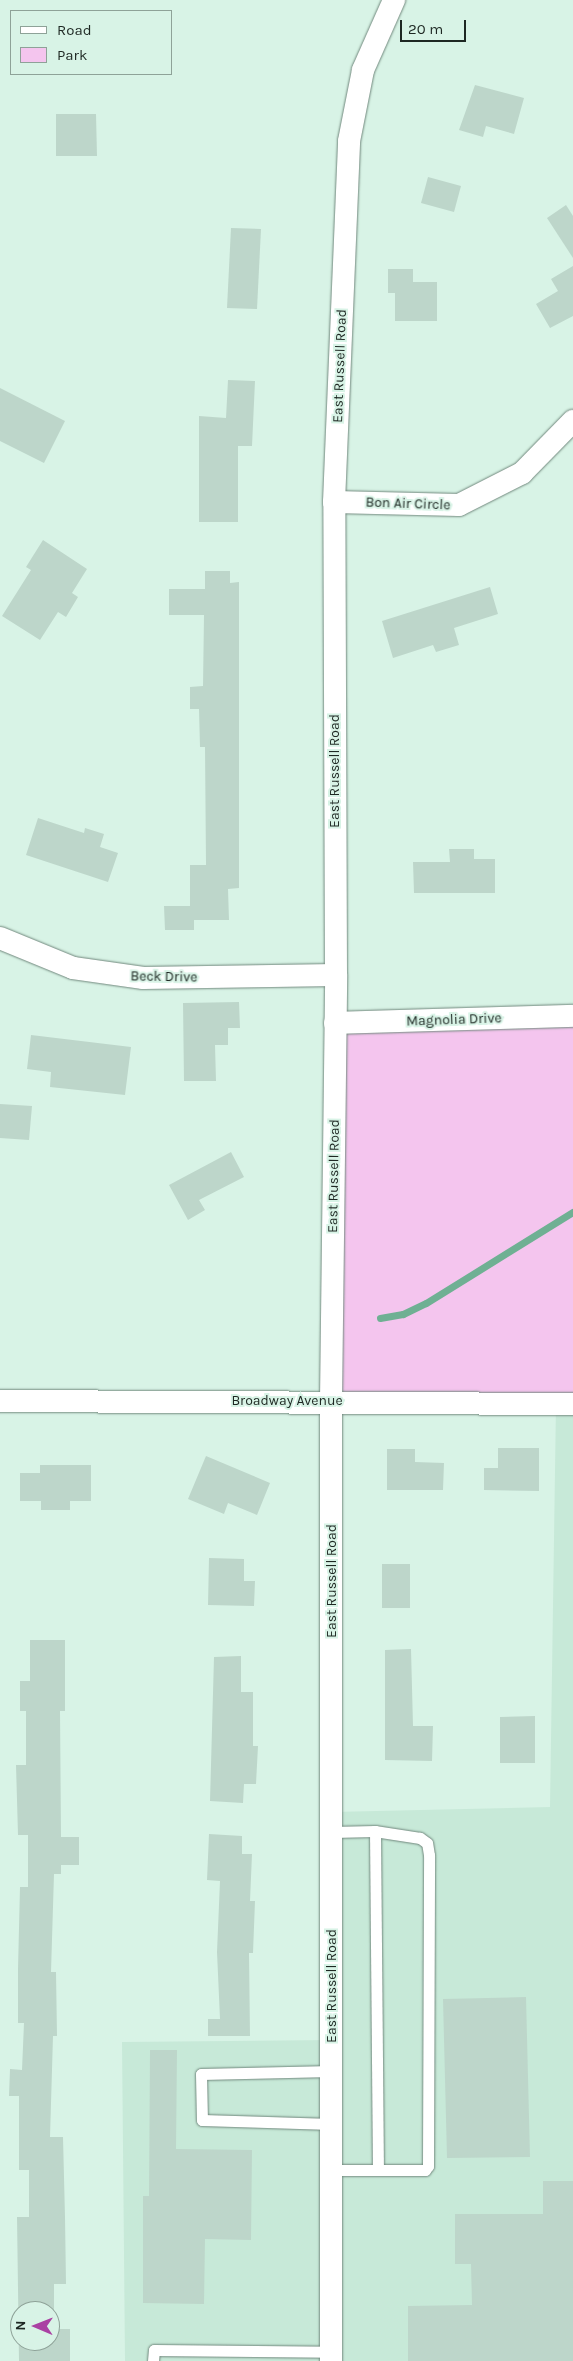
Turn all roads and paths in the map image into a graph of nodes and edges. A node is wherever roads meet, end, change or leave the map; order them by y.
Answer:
1 (394, 0) edge
2 (573, 421) edge
3 (334, 502) junction
4 (0, 938) edge
5 (336, 975) junction
6 (573, 1016) edge
7 (336, 1023) junction
8 (0, 1400) edge
9 (332, 1401) junction
10 (573, 1404) edge
11 (375, 1831) junction
12 (332, 1832) junction
13 (332, 2072) junction
14 (332, 2124) junction
15 (378, 2169) junction
16 (332, 2170) junction
17 (332, 2356) edge
18 (154, 2361) edge

1 - 3 street, East Russell Road
2 - 3 street, Bon Air Circle
3 - 5 street, East Russell Road
4 - 5 street, Beck Drive
5 - 7 street, East Russell Road
6 - 7 street, Magnolia Drive
7 - 9 street, East Russell Road
8 - 9 street, Broadway Avenue
9 - 10 street, Broadway Avenue
9 - 12 street, East Russell Road
11 - 12 lane
11 - 15 lane
11 - 15 lane
12 - 13 street, East Russell Road
13 - 14 street, East Russell Road
13 - 14 lane
14 - 16 street, East Russell Road
15 - 16 lane
16 - 17 street, East Russell Road
17 - 18 lane

